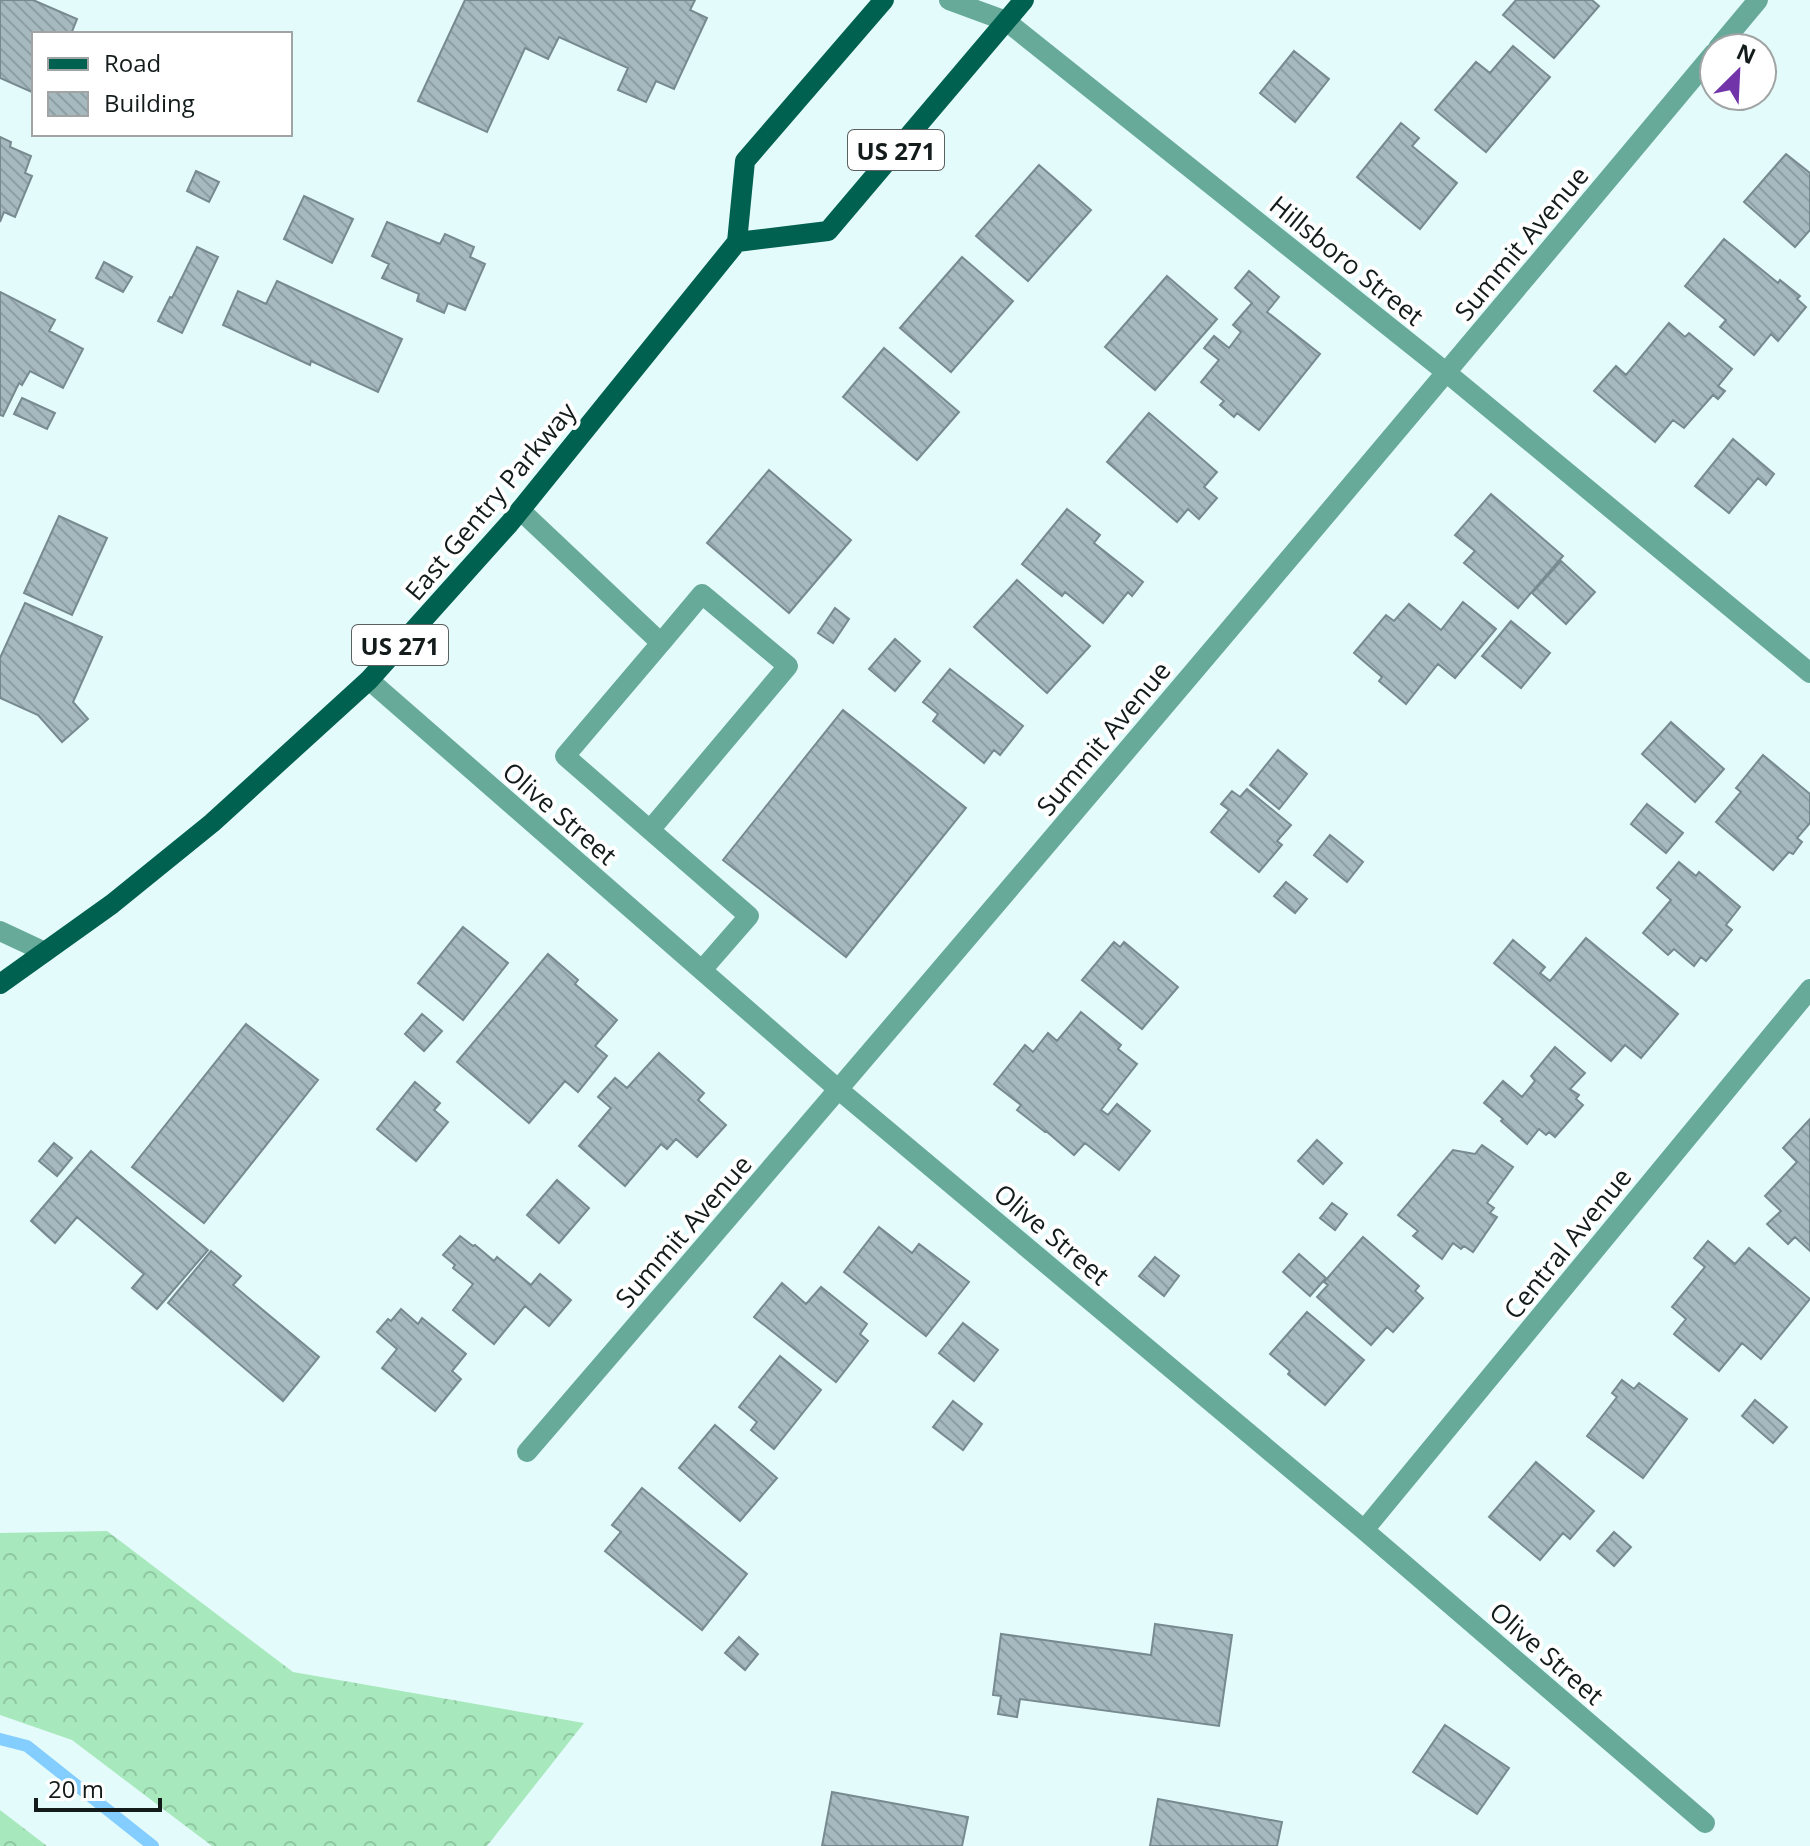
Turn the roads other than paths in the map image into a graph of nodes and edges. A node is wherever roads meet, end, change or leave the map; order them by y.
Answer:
1 (884, 0) edge
2 (949, 0) edge
3 (1024, 0) edge
4 (1758, 0) edge
5 (1006, 21) junction
6 (1731, 32) edge
7 (1698, 72) edge
8 (737, 242) junction
9 (1447, 373) junction
10 (520, 510) junction
11 (661, 643) junction
12 (1810, 673) edge
13 (369, 680) junction
14 (650, 830) junction
15 (0, 931) edge
16 (45, 952) junction
17 (702, 970) junction
18 (0, 984) edge
19 (1810, 989) edge
20 (839, 1090) junction
21 (527, 1452) dead end
22 (1364, 1530) junction
23 (1705, 1823) dead end

1 - 8 main road
2 - 5 street, Hillsboro Street
3 - 5 main road, US 271
4 - 6 street
5 - 8 main road, US 271
5 - 9 street, Hillsboro Street
7 - 9 street, Summit Avenue
8 - 10 main road, East Gentry Parkway / US 271
9 - 12 street, Hillsboro Street
9 - 20 street, Summit Avenue
10 - 11 street
10 - 13 main road, East Gentry Parkway / US 271
11 - 14 street
11 - 14 street
13 - 16 main road, East Gentry Parkway / US 271
13 - 17 street, Olive Street
14 - 17 street
15 - 16 street
16 - 18 main road, East Gentry Parkway / US 271
17 - 20 street, Olive Street
19 - 22 street, Central Avenue
20 - 21 street, Summit Avenue
20 - 22 street, Olive Street
22 - 23 street, Olive Street

